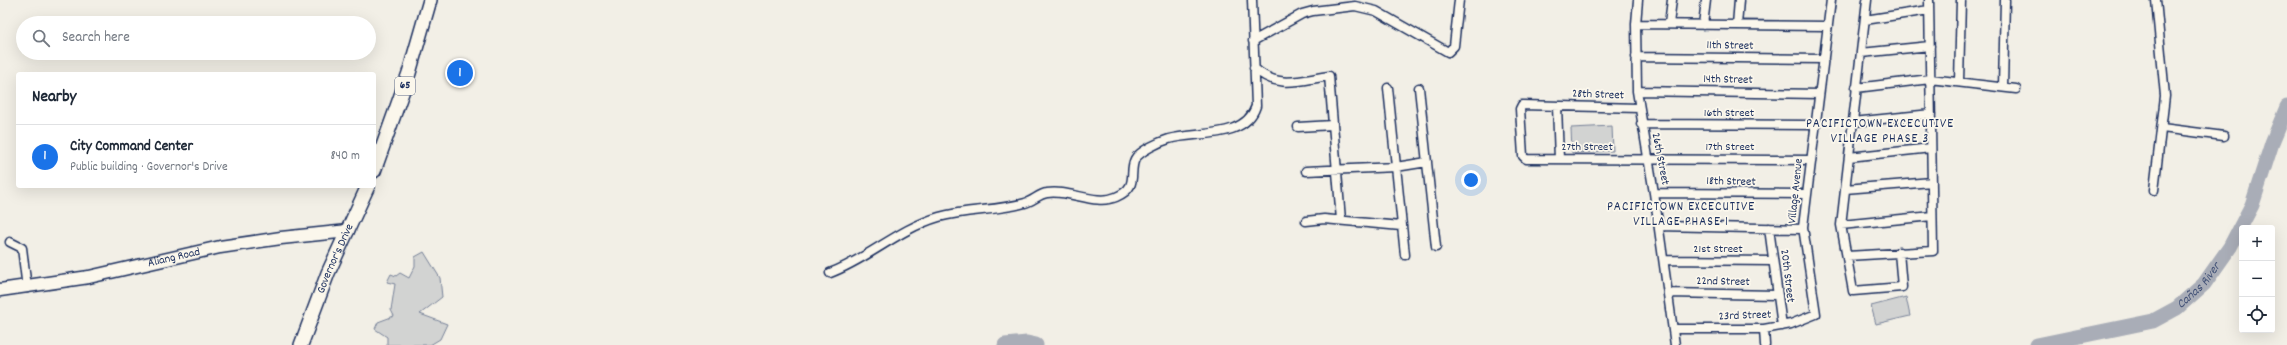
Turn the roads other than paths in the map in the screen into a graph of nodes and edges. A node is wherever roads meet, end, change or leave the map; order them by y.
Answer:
1 (430, 0) edge
2 (1252, 0) edge
3 (1459, 0) edge
4 (1638, 0) edge
5 (1672, 0) edge
6 (1706, 0) edge
7 (1739, 0) edge
8 (1831, 0) edge
9 (1867, 0) edge
10 (1929, 0) edge
11 (1961, 0) edge
12 (2005, 0) edge
13 (2156, 0) edge
14 (1929, 10) junction
15 (1865, 20) junction
16 (1636, 24) junction
17 (1669, 24) junction
18 (1703, 25) junction
19 (1737, 25) junction
20 (1828, 26) junction
21 (1253, 41) junction
22 (1930, 46) junction
23 (1861, 53) junction
24 (1636, 57) junction
25 (1824, 59) junction
26 (1254, 68) junction
27 (1930, 79) junction
28 (1959, 82) junction
29 (2003, 87) junction
30 (1388, 88) dead end
31 (1419, 88) dead end
32 (1856, 88) junction
33 (2016, 89) dead end
34 (1636, 91) junction
35 (1819, 94) junction
36 (1557, 106) junction
37 (1638, 108) junction
38 (1931, 114) junction
39 (1853, 122) junction
40 (1641, 124) junction
41 (1333, 125) junction
42 (1816, 125) junction
43 (1298, 127) dead end
44 (2162, 128) junction
45 (2224, 136) dead end
46 (1931, 148) junction
47 (1848, 157) junction
48 (1526, 159) joint
49 (1559, 159) junction
50 (1648, 159) junction
51 (1811, 160) junction
52 (1427, 162) junction
53 (376, 165) edge
54 (1396, 167) junction
55 (1336, 169) junction
56 (1306, 171) dead end
57 (1932, 182) junction
58 (367, 188) edge
59 (1845, 189) junction
60 (2154, 190) dead end
61 (1654, 193) junction
62 (1807, 194) junction
63 (1932, 216) junction
64 (1341, 220) junction
65 (1306, 221) dead end
66 (1841, 224) junction
67 (1401, 226) junction
68 (1659, 226) junction
69 (1769, 228) junction
70 (1803, 229) junction
71 (348, 231) junction
72 (10, 242) dead end
73 (1436, 247) dead end
74 (1899, 252) junction
75 (1405, 255) dead end
76 (1847, 256) junction
77 (1664, 260) junction
78 (1773, 261) junction
79 (830, 273) dead end
80 (27, 288) junction
81 (0, 290) edge
82 (1668, 294) junction
83 (1777, 295) junction
84 (1816, 314) joint
85 (1782, 326) junction
86 (1673, 329) junction
87 (1764, 329) junction
88 (304, 341) edge
89 (294, 345) edge
90 (1675, 345) edge
91 (1765, 345) edge

1 - 53 main road, 65
2 - 21 street
3 - 21 street
4 - 16 street, 26th Street
5 - 17 street
6 - 18 street
7 - 19 street
8 - 20 street, Village Avenue
9 - 15 street
10 - 14 street
11 - 28 street
12 - 29 street
13 - 44 street
14 - 15 street
14 - 22 street
15 - 23 street
16 - 17 street
16 - 24 street, 26th Street
17 - 18 street
18 - 19 street
19 - 20 street
20 - 25 street, Village Avenue
21 - 26 street
22 - 23 street
22 - 27 street
23 - 32 street
24 - 25 street, 11th Street
24 - 34 street, 26th Street
25 - 35 street, Village Avenue
26 - 41 street
26 - 79 street
27 - 28 street
27 - 32 street
27 - 38 street
28 - 29 street
29 - 33 street
30 - 54 street
31 - 52 street
32 - 39 street
34 - 35 street, 14th Street
34 - 37 street, 26th Street
35 - 42 street, Village Avenue
36 - 37 street, 28th Street
36 - 48 street, 28th Street
36 - 49 street, 28th Street
37 - 40 street, 26th Street
38 - 39 street
38 - 46 street
39 - 47 street
40 - 42 street, 16th Street
40 - 50 street, 26th Street
41 - 43 street
41 - 55 street
42 - 51 street, Village Avenue
44 - 45 street
44 - 60 street
46 - 47 street
46 - 57 street
47 - 59 street
48 - 49 street, 27th Street
49 - 50 street, 27th Street
50 - 51 street, 17th Street
50 - 61 street, 26th Street
51 - 62 street, Village Avenue
52 - 54 street
52 - 73 street
54 - 55 street
54 - 67 street
55 - 56 street
55 - 64 street
57 - 59 street
57 - 63 street
58 - 71 main road, Governor's Drive
59 - 66 street
61 - 62 street, 18th Street
61 - 68 street, 26th Street
62 - 70 street, Village Avenue
63 - 66 street
63 - 74 street
64 - 65 street
64 - 67 street
66 - 76 street
67 - 75 street
68 - 69 street
68 - 77 street, 26th Street
69 - 70 street
69 - 78 street, 20th Street
70 - 84 street, Village Avenue
71 - 80 street, Aliang Road
71 - 88 main road, Governor's Drive
72 - 80 street
74 - 76 street
74 - 76 street
77 - 78 street, 21st Street
77 - 82 street, 26th Street
78 - 83 street, 20th Street
80 - 81 street, Aliang Road
82 - 83 street, 22nd Street
82 - 86 street, 26th Street
83 - 85 street, 20th Street
84 - 85 street, 23rd Street
85 - 87 street, 23rd Street
86 - 87 street, 23rd Street
86 - 90 street, 26th Street
87 - 91 street
88 - 89 main road, Governor's Drive

